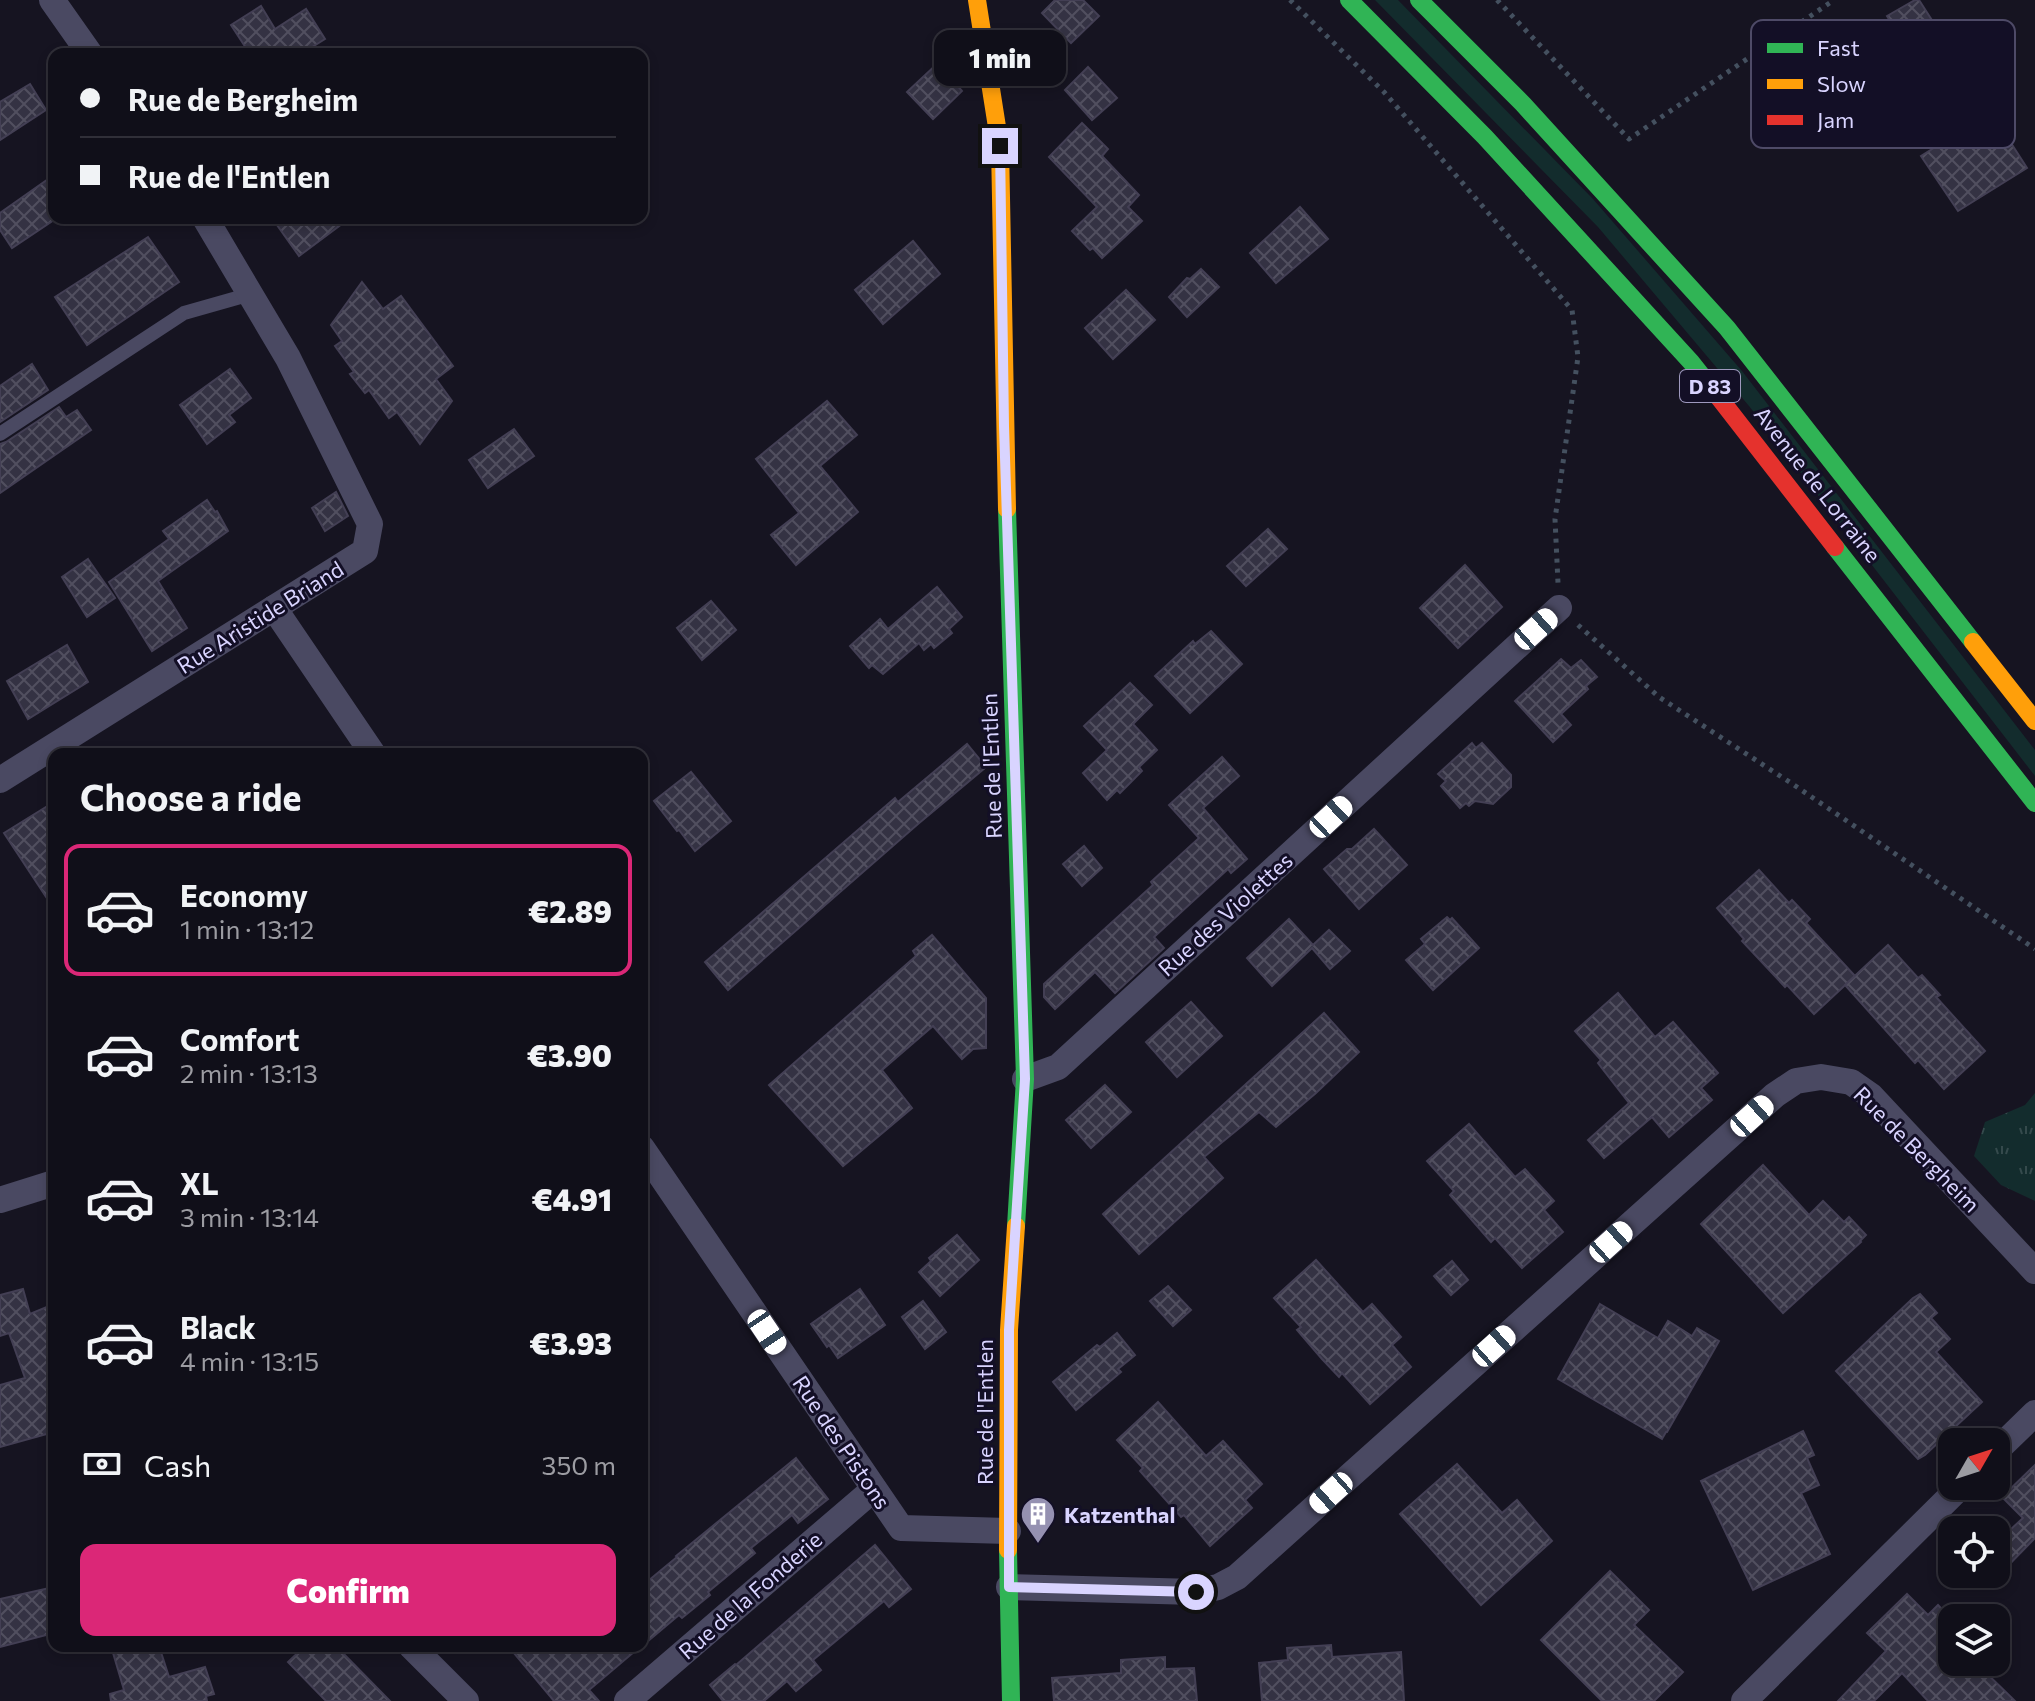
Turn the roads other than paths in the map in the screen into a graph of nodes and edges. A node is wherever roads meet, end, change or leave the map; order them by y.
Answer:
1 (52, 0) edge
2 (977, 0) edge
3 (1349, 0) edge
4 (1419, 0) edge
5 (86, 48) edge
6 (209, 224) edge
7 (251, 294) junction
8 (0, 434) edge
9 (274, 608) junction
10 (1559, 608) road end
11 (2035, 721) edge
12 (63, 748) edge
13 (369, 748) edge
14 (48, 756) edge
15 (0, 780) edge
16 (2035, 803) edge
17 (1025, 1079) junction
18 (648, 1157) edge
19 (48, 1185) edge
20 (0, 1200) edge
21 (2035, 1271) edge
22 (2035, 1413) edge
23 (2010, 1437) edge
24 (874, 1489) junction
25 (1947, 1500) edge
26 (1008, 1531) junction
27 (1009, 1587) junction
28 (417, 1652) edge
29 (466, 1701) edge
30 (627, 1701) edge
31 (1011, 1701) edge
32 (1744, 1701) edge

1 - 5 street
2 - 17 main road, Rue de l'Entlen
3 - 16 main road, Avenue de Lorraine / D 83
4 - 11 main road, Avenue de Lorraine / D 83
6 - 7 street, Rue Aristide Briand
7 - 8 lane
7 - 9 street, Rue Aristide Briand
9 - 12 street, Rue Aristide Briand
9 - 13 street
10 - 17 street, Rue des Violettes
14 - 15 street, Rue Aristide Briand
17 - 26 main road, Rue de l'Entlen
18 - 24 street, Rue des Pistons
19 - 20 street
21 - 27 street, Rue de Bergheim
22 - 23 street
24 - 26 street, Rue des Pistons
24 - 30 street, Rue de la Fonderie
25 - 32 street
26 - 27 main road, Rue de l'Entlen
27 - 31 main road, Rue de l'Entlen
28 - 29 street

